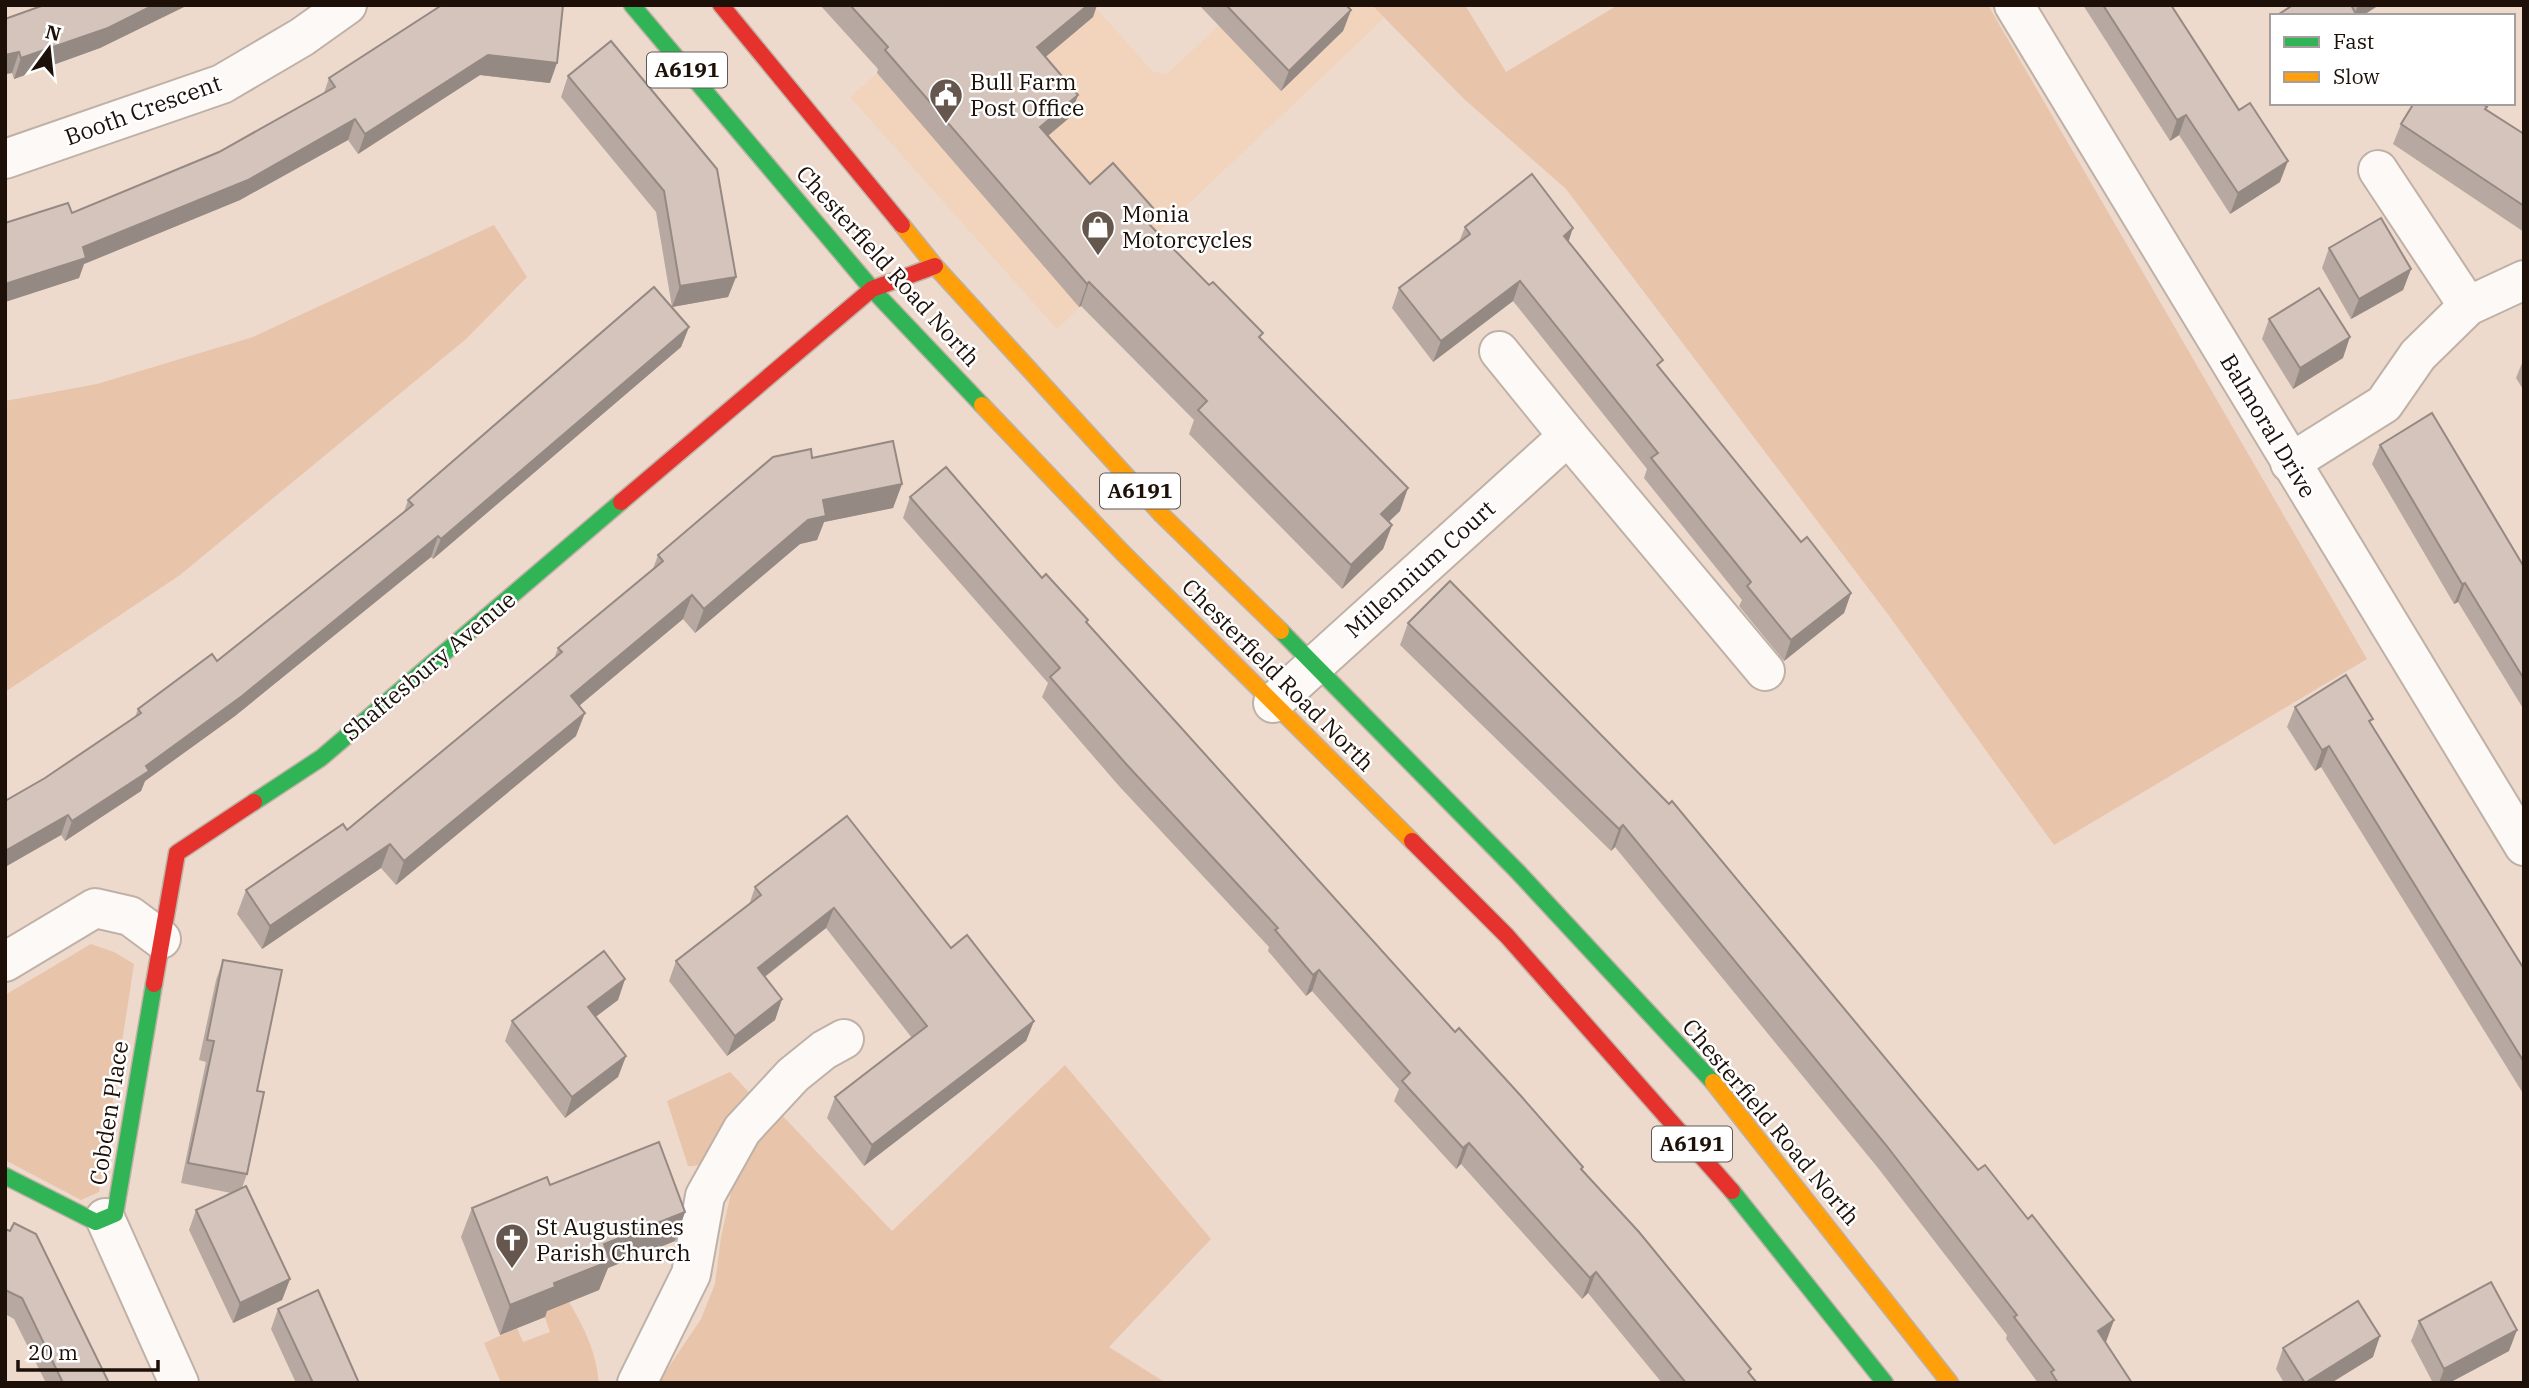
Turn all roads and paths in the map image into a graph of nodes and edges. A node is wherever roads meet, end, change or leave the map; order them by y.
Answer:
1 (347, 5) edge
2 (632, 5) edge
3 (721, 5) edge
4 (2014, 5) edge
5 (5, 159) edge
6 (2378, 170) dead end
7 (935, 266) junction
8 (2524, 280) edge
9 (872, 289) junction
10 (2468, 306) junction
11 (1499, 351) dead end
12 (1568, 436) junction
13 (2290, 463) junction
14 (1314, 664) junction
15 (1765, 671) dead end
16 (1273, 703) junction
17 (2524, 846) edge
18 (161, 939) junction
19 (5, 962) edge
20 (844, 1038) dead end
21 (5, 1176) edge
22 (105, 1219) junction
23 (179, 1383) edge
24 (636, 1383) edge
25 (1885, 1383) edge
26 (1950, 1383) edge

1 - 5 street, Booth Crescent
2 - 9 main road, Chesterfield Road North / A6191
3 - 7 main road, Chesterfield Road North / A6191
4 - 13 street, Balmoral Drive
6 - 10 street
7 - 9 main road
7 - 14 main road, Chesterfield Road North / A6191
8 - 10 street
9 - 16 main road, Chesterfield Road North / A6191
9 - 18 main road, Shaftesbury Avenue
10 - 13 street
11 - 12 street
12 - 14 street, Millennium Court
12 - 15 street
13 - 17 street, Balmoral Drive
14 - 16 street, Millennium Court
14 - 26 main road, Chesterfield Road North / A6191
16 - 25 main road, Chesterfield Road North / A6191
18 - 19 street
18 - 22 main road, Cobden Place
20 - 24 street
21 - 22 main road, Cobden Place
22 - 23 street

